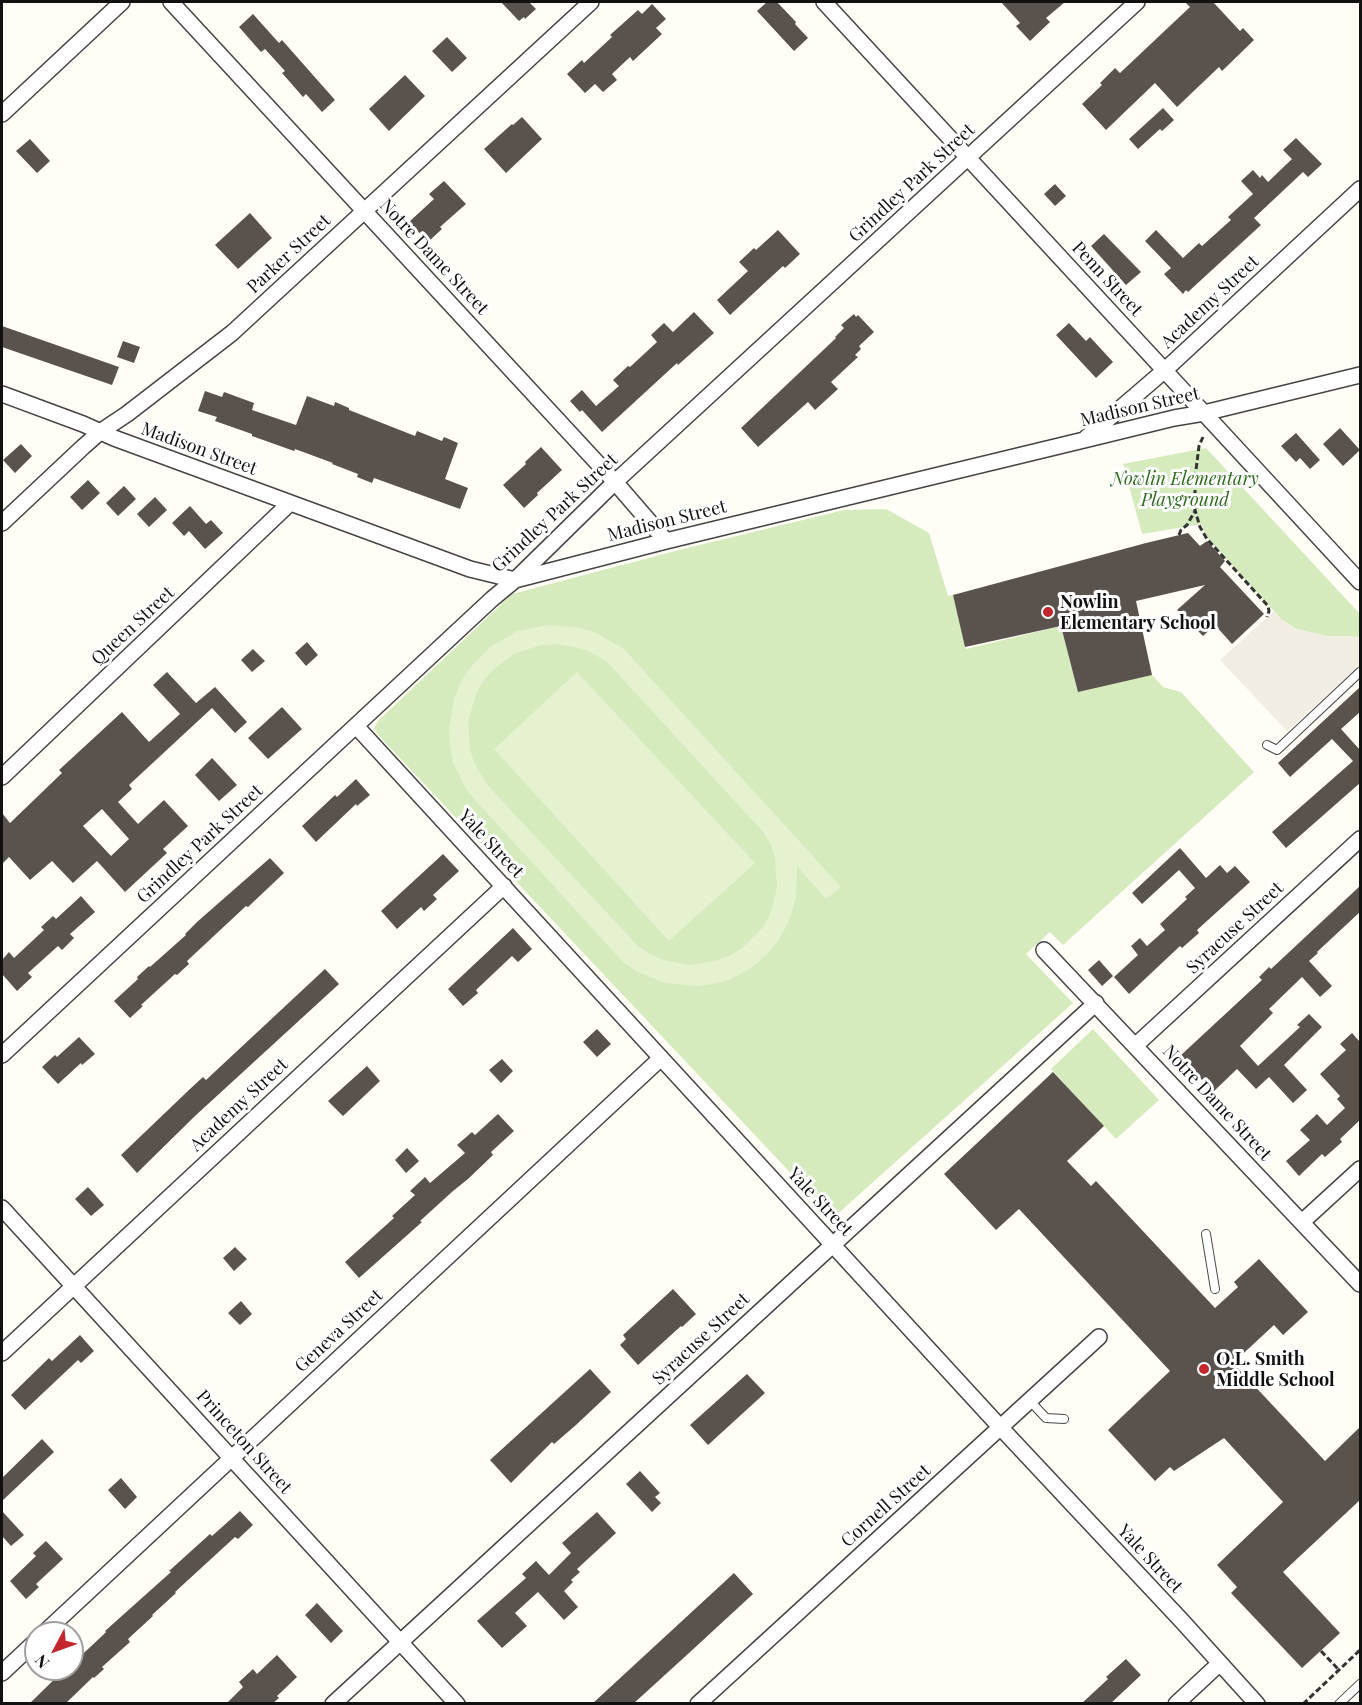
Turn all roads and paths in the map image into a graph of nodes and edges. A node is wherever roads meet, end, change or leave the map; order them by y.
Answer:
1 (122, 2) edge
2 (171, 2) edge
3 (591, 2) edge
4 (824, 2) edge
5 (1137, 2) edge
6 (2, 114) edge
7 (968, 158) junction
8 (1360, 189) edge
9 (364, 211) junction
10 (1165, 370) junction
11 (1360, 375) edge
12 (2, 394) edge
13 (1204, 413) junction
14 (100, 432) junction
15 (1203, 437) dead end
16 (1084, 440) junction
17 (615, 483) junction
18 (290, 503) junction
19 (1195, 510) junction
20 (2, 523) edge
21 (1179, 535) dead end
22 (666, 541) junction
23 (515, 580) junction
24 (1360, 582) edge
25 (1267, 617) dead end
26 (1360, 672) edge
27 (356, 726) junction
28 (1267, 745) dead end
29 (2, 777) edge
30 (1360, 839) edge
31 (504, 886) junction
32 (1044, 950) dead end
33 (1096, 1003) junction
34 (1136, 1046) junction
35 (2, 1055) edge
36 (661, 1058) junction
37 (1360, 1169) edge
38 (2, 1208) edge
39 (1302, 1222) junction
40 (1206, 1234) dead end
41 (832, 1244) junction
42 (1360, 1284) edge
43 (74, 1285) junction
44 (1215, 1289) dead end
45 (1099, 1337) dead end
46 (2, 1353) edge
47 (1030, 1401) junction
48 (1064, 1419) dead end
49 (1001, 1428) junction
50 (232, 1458) junction
51 (57, 1621) edge
52 (400, 1642) junction
53 (1360, 1650) edge
54 (1321, 1651) dead end
55 (24, 1652) edge
56 (1220, 1663) junction
57 (1339, 1670) junction
58 (2, 1673) edge
59 (1360, 1684) edge
60 (1344, 1702) edge
61 (333, 1704) edge
62 (457, 1704) edge
63 (698, 1704) edge
64 (1176, 1704) edge
65 (1257, 1704) edge
66 (1303, 1704) edge

1 - 6 street
2 - 9 street, Notre Dame Street
3 - 9 street, Parker Street
4 - 7 street, Penn Street
5 - 7 street, Grindley Park Street
7 - 10 street, Penn Street
7 - 17 street, Grindley Park Street
8 - 10 street, Academy Street
9 - 14 street, Parker Street
9 - 17 street, Notre Dame Street
10 - 13 street, Penn Street
10 - 16 street, Academy Street
11 - 13 street, Madison Street
12 - 14 street, Madison Street
13 - 16 street, Madison Street
13 - 24 street, Penn Street
14 - 18 street, Madison Street
14 - 20 street, Parker Street
15 - 19 path
16 - 22 street, Madison Street
17 - 22 street, Notre Dame Street
17 - 23 street, Grindley Park Street
18 - 23 street, Madison Street
18 - 29 street, Queen Street
19 - 21 path
19 - 25 path
22 - 23 street, Madison Street
23 - 27 street, Grindley Park Street
26 - 28 lane
27 - 31 street, Yale Street
27 - 35 street, Grindley Park Street
30 - 34 street, Syracuse Street
31 - 36 street, Yale Street
31 - 43 street, Academy Street
32 - 33 street, Notre Dame Street
33 - 34 street, Notre Dame Street
33 - 41 street, Syracuse Street
34 - 39 street, Notre Dame Street
36 - 41 street, Yale Street
36 - 50 street, Geneva Street
37 - 39 street
38 - 43 street, Princeton Street
39 - 42 street, Notre Dame Street
40 - 44 lane
41 - 49 street, Yale Street
41 - 52 street, Syracuse Street
43 - 46 street, Academy Street
43 - 50 street, Princeton Street
45 - 47 street, Cornell Street
47 - 48 lane
47 - 49 street, Cornell Street
49 - 56 street, Yale Street
49 - 63 street, Cornell Street
50 - 51 street, Geneva Street
50 - 52 street, Princeton Street
52 - 61 street, Syracuse Street
52 - 62 street, Princeton Street
53 - 57 path
54 - 57 path
55 - 58 street
56 - 64 street
56 - 65 street, Yale Street
57 - 66 path
59 - 60 lane

